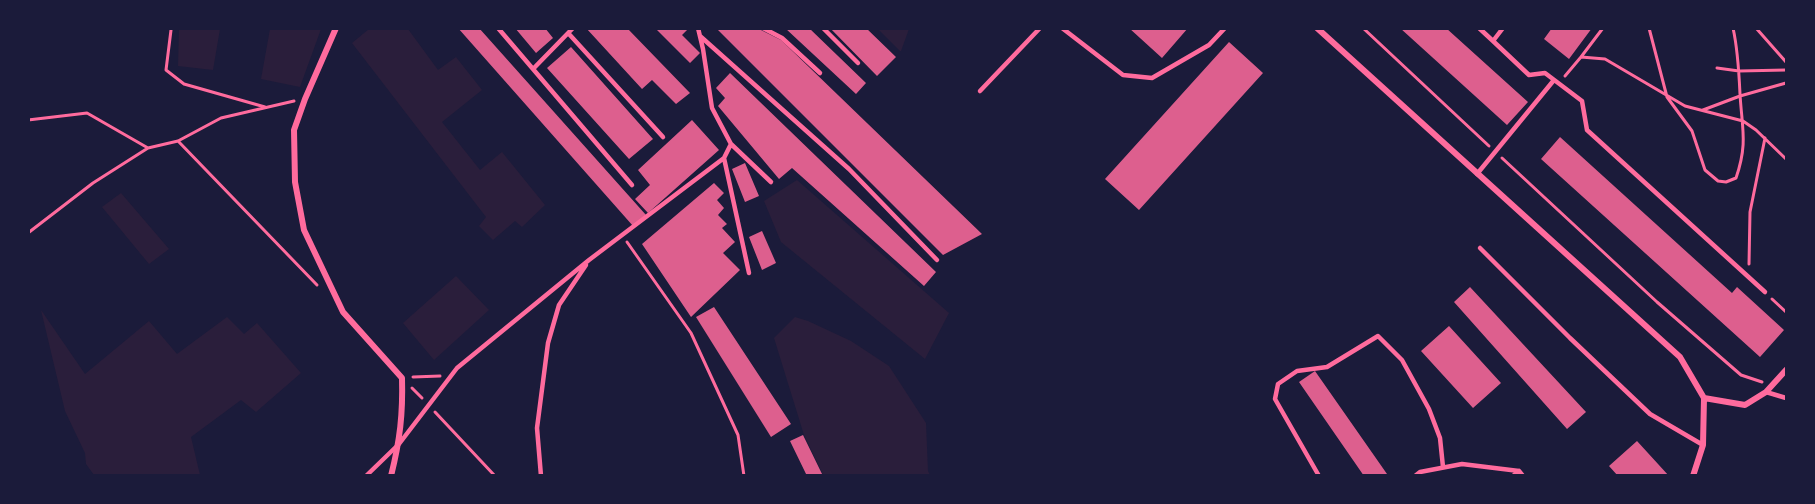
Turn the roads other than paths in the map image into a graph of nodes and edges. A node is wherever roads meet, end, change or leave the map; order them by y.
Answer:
1 (336, 28) edge
2 (498, 28) edge
3 (698, 28) edge
4 (763, 28) edge
5 (823, 28) edge
6 (1040, 28) edge
7 (1062, 28) edge
8 (1225, 28) edge
9 (1317, 28) edge
10 (1479, 28) edge
11 (1503, 28) edge
12 (571, 31) edge
13 (700, 36) junction
14 (1493, 41) junction
15 (858, 63) dead end
16 (533, 69) junction
17 (820, 73) dead end
18 (1554, 80) junction
19 (980, 91) dead end
20 (663, 137) dead end
21 (731, 144) junction
22 (724, 158) junction
23 (1477, 174) junction
24 (771, 182) dead end
25 (632, 185) dead end
26 (1480, 248) dead end
27 (590, 260) junction
28 (936, 260) dead end
29 (749, 273) dead end
30 (1765, 292) road end
31 (1786, 370) edge
32 (1766, 392) junction
33 (1704, 398) junction
34 (1786, 398) edge
35 (399, 444) junction
36 (1703, 445) junction
37 (1443, 467) junction
38 (1519, 471) junction
39 (366, 476) edge
40 (391, 476) edge
41 (541, 476) edge
42 (1319, 476) edge
43 (1415, 476) edge
44 (1513, 476) edge
45 (1523, 476) edge
46 (1693, 476) edge

1 - 35 street
2 - 16 lane
3 - 13 lane
4 - 17 lane
5 - 15 lane
6 - 19 lane
7 - 8 lane
9 - 23 street
10 - 14 lane
11 - 14 lane
12 - 16 lane
12 - 20 lane
13 - 21 lane
13 - 28 lane
14 - 18 lane
16 - 25 lane
18 - 23 lane
18 - 30 lane
21 - 22 lane
21 - 24 lane
22 - 27 lane
22 - 29 lane
23 - 33 street
26 - 36 lane
27 - 35 lane
27 - 41 lane
31 - 32 street
32 - 33 street
32 - 34 lane
33 - 36 street
35 - 39 lane
35 - 40 street
36 - 46 street
37 - 38 lane
37 - 42 lane
37 - 43 lane
38 - 44 lane
38 - 45 lane

